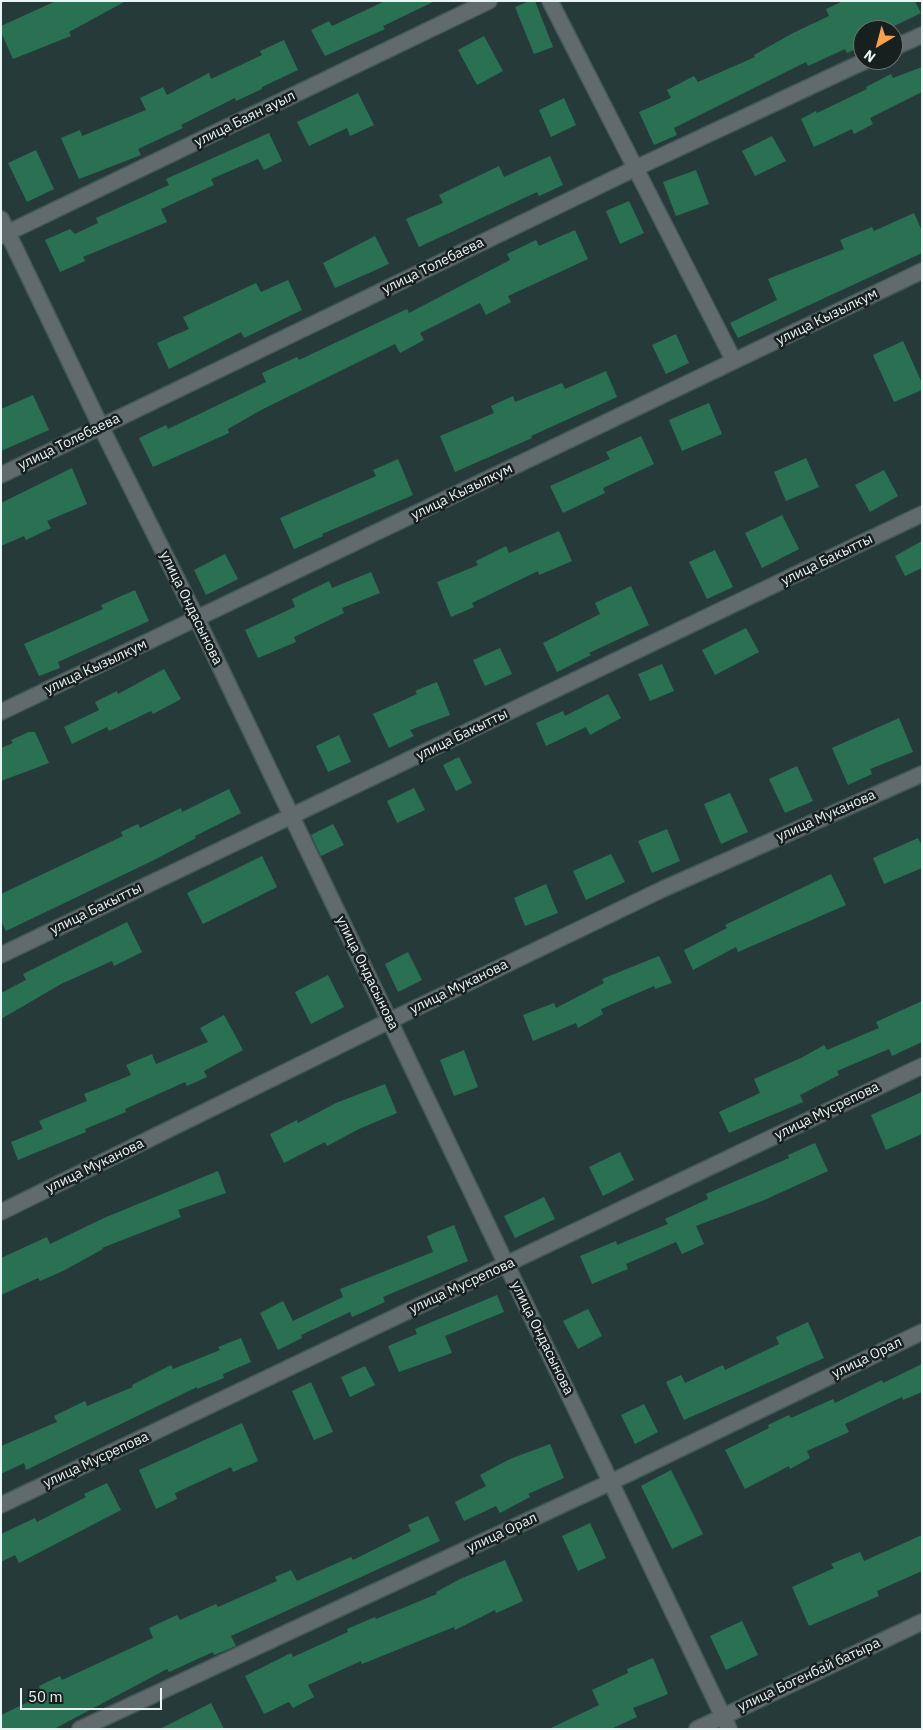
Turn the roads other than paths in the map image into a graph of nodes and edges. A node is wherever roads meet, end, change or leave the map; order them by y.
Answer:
1 (489, 1) edge
2 (550, 1) edge
3 (922, 35) edge
4 (903, 44) edge
5 (853, 67) edge
6 (636, 168) junction
7 (1, 219) edge
8 (5, 234) edge
9 (922, 271) edge
10 (734, 361) junction
11 (101, 427) junction
12 (1, 475) edge
13 (922, 514) edge
14 (197, 619) junction
15 (1, 712) edge
16 (922, 774) edge
17 (291, 816) junction
18 (1, 955) edge
19 (389, 1020) junction
20 (922, 1066) edge
21 (1, 1212) edge
22 (507, 1264) junction
23 (922, 1332) edge
24 (611, 1482) junction
25 (1, 1505) edge
26 (922, 1622) edge
27 (726, 1722) edge
28 (80, 1729) edge
29 (697, 1729) edge

1 - 8 street, улица Баян ауыл
2 - 6 street
3 - 4 street
5 - 6 street, улица Толебаева
6 - 10 street
6 - 11 street, улица Толебаева
7 - 8 street, улица Ондасынова
8 - 11 street, улица Ондасынова
9 - 10 street, улица Кызылкум
10 - 14 street, улица Кызылкум
11 - 12 street, улица Толебаева
11 - 14 street, улица Ондасынова
13 - 17 street, улица Бакытты
14 - 15 street, улица Кызылкум
14 - 17 street, улица Ондасынова
16 - 19 street, улица Муканова
17 - 18 street, улица Бакытты
17 - 19 street, улица Ондасынова
19 - 21 street, улица Муканова
19 - 22 street, улица Ондасынова
20 - 22 street, улица Мусрепова
22 - 24 street, улица Ондасынова
22 - 25 street, улица Мусрепова
23 - 24 street, улица Орал
24 - 27 street, улица Ондасынова
24 - 28 street, улица Орал
26 - 27 street, улица Богенбай батыра
27 - 29 street, улица Богенбай батыра

